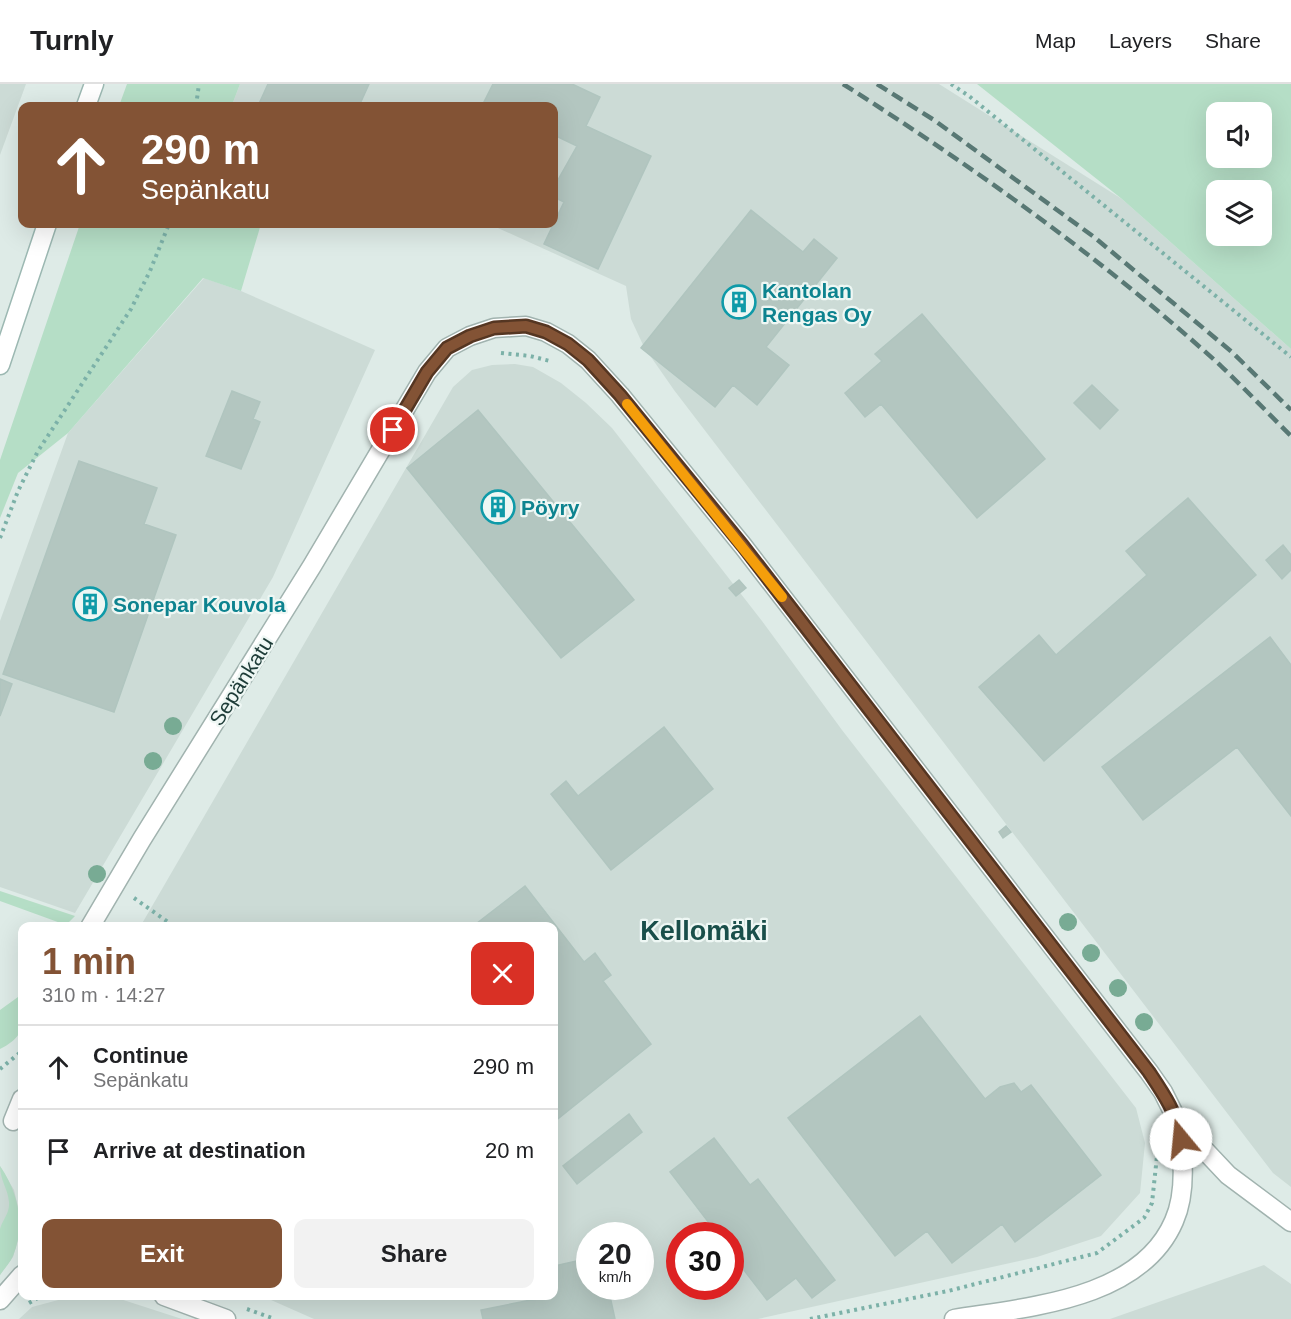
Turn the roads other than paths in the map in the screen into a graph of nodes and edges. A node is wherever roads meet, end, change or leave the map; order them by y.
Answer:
1 (94, 84) edge
2 (87, 102) edge
3 (46, 228) edge
4 (0, 365) edge
5 (93, 922) edge
6 (18, 1109) edge
7 (1178, 1122) junction
8 (12, 1123) edge
9 (1291, 1222) edge
10 (18, 1280) edge
11 (0, 1300) edge
12 (175, 1300) edge
13 (226, 1319) edge
14 (954, 1319) edge

1 - 2 street
3 - 4 street
5 - 7 street, Sepänkatu
6 - 8 street
7 - 9 street
7 - 14 street
10 - 11 street
12 - 13 street

